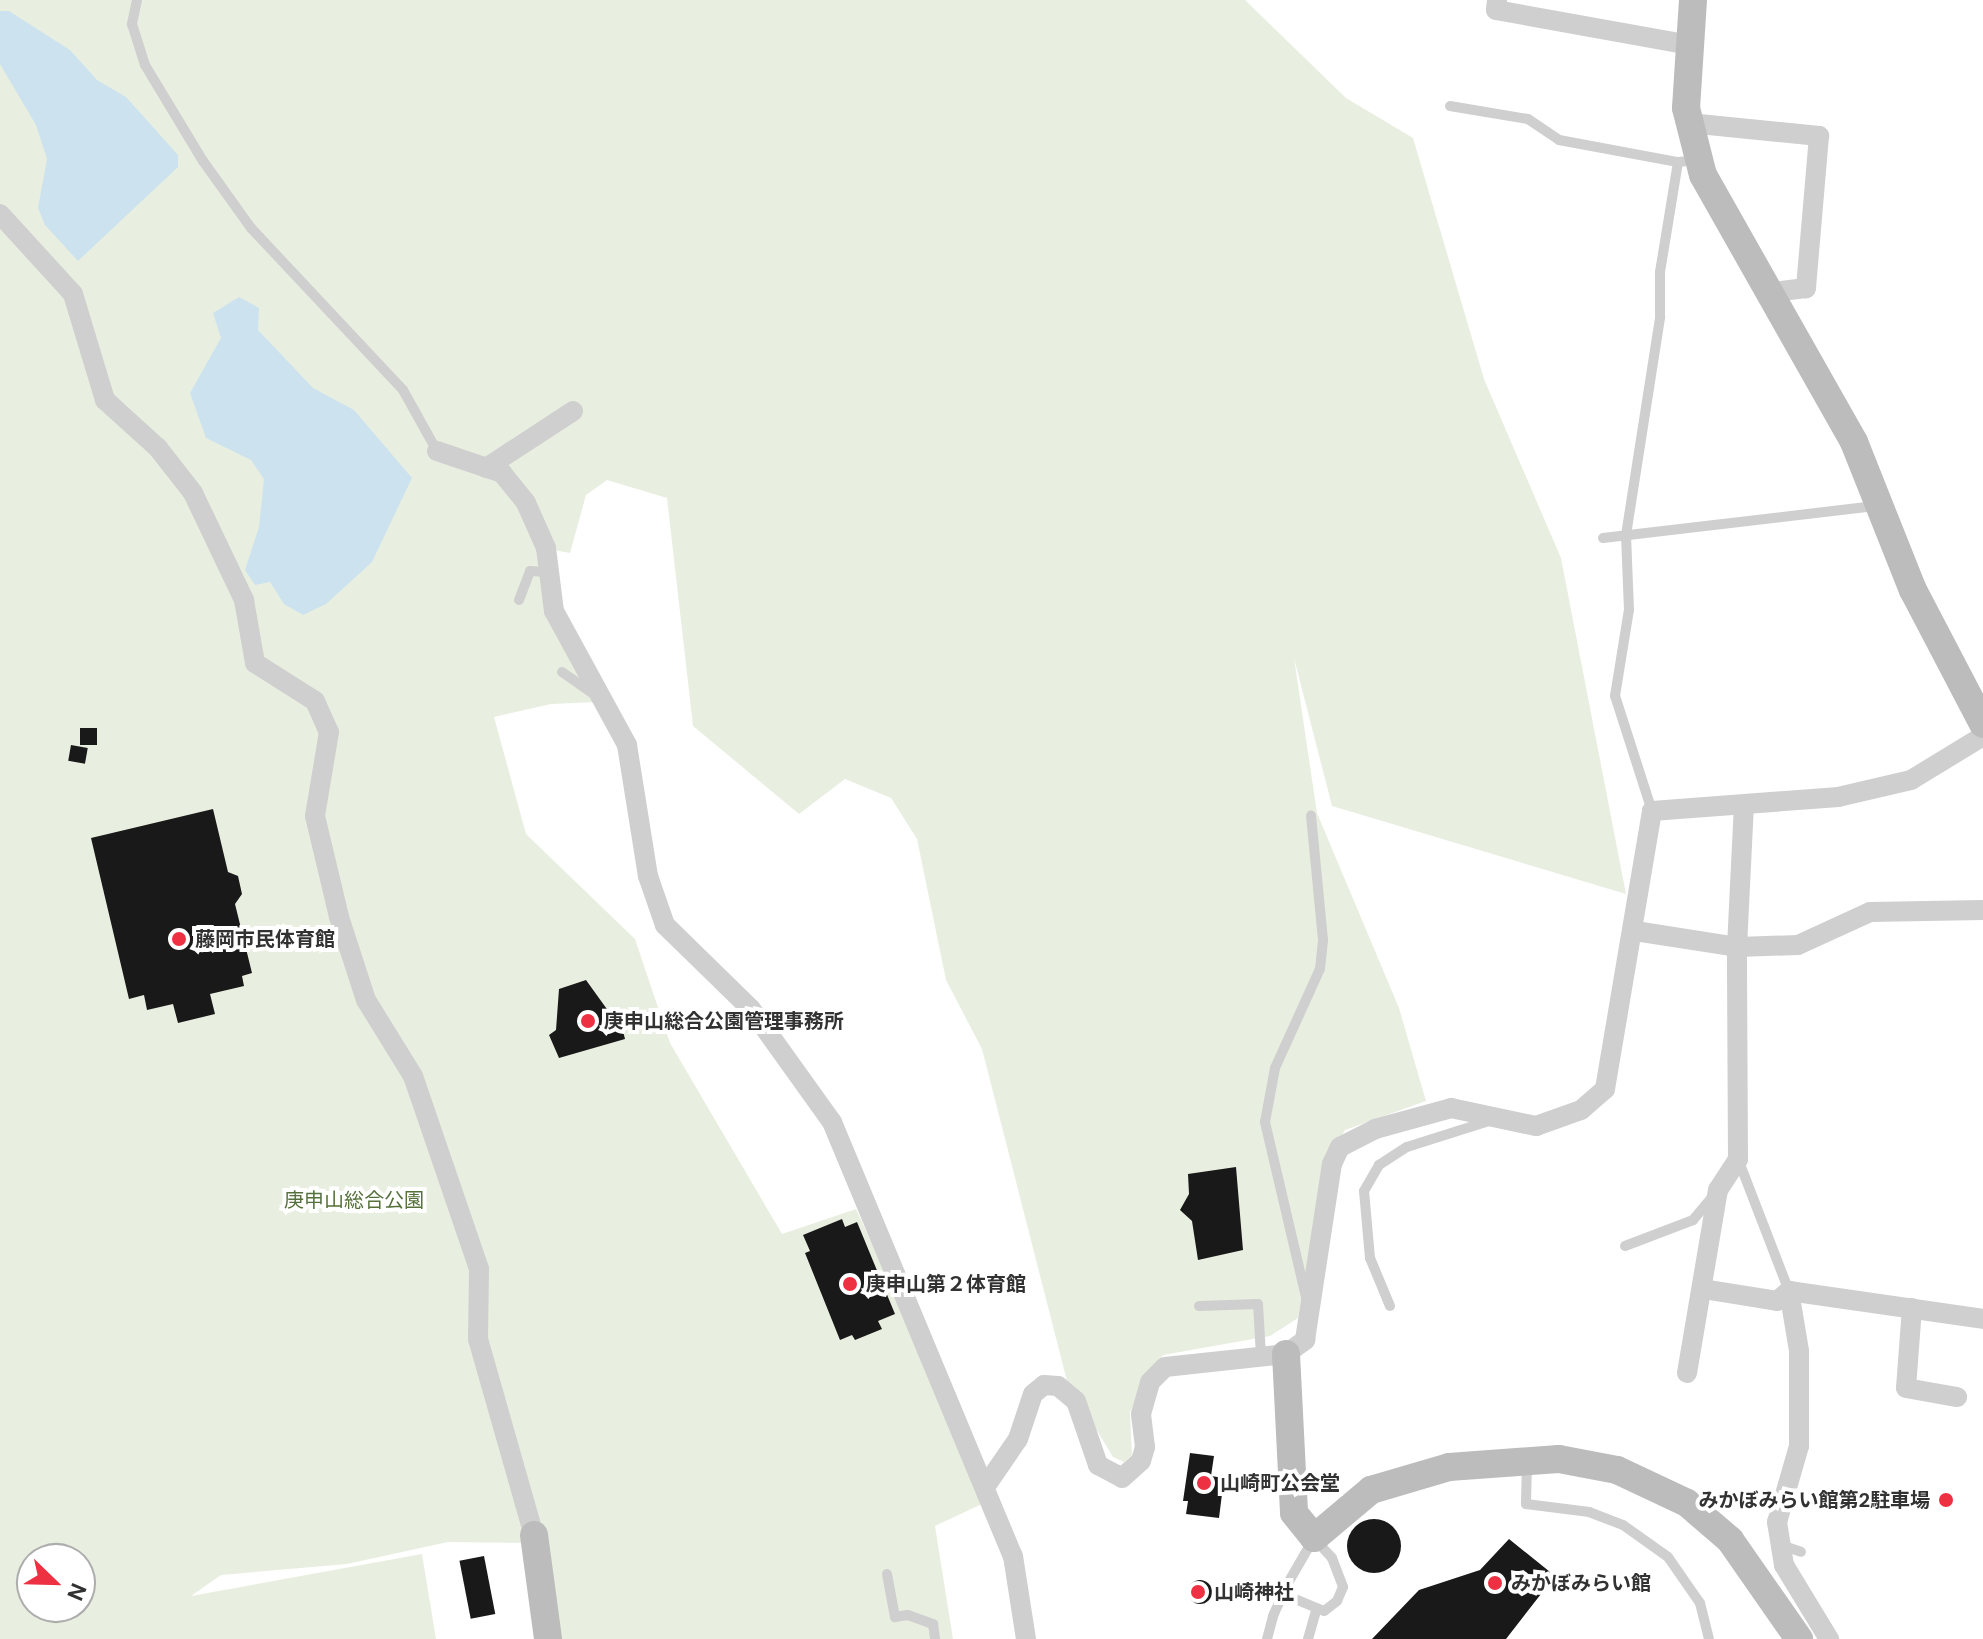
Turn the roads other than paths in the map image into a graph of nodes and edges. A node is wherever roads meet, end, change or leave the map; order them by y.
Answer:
1 (137, 0) edge
2 (1497, 0) edge
3 (1693, 0) edge
4 (1691, 45) junction
5 (1450, 106) dead end
6 (1689, 123) junction
7 (1688, 161) junction
8 (0, 214) edge
9 (1771, 292) junction
10 (573, 411) dead end
11 (437, 451) joint
12 (486, 468) junction
13 (1879, 506) junction
14 (1626, 535) junction
15 (1603, 538) dead end
16 (549, 572) junction
17 (519, 600) dead end
18 (562, 672) dead end
19 (607, 703) junction
20 (1983, 724) edge
21 (1983, 736) edge
22 (1744, 805) junction
23 (1652, 811) junction
24 (1311, 816) dead end
25 (1983, 910) edge
26 (1635, 931) junction
27 (1737, 947) junction
28 (1498, 1117) junction
29 (1738, 1159) junction
30 (1718, 1190) junction
31 (1625, 1246) dead end
32 (1703, 1289) junction
33 (1789, 1291) junction
34 (1199, 1306) dead end
35 (1390, 1306) dead end
36 (1912, 1308) junction
37 (1311, 1314) junction
38 (1983, 1319) edge
39 (1273, 1355) junction
40 (1687, 1373) dead end
41 (1957, 1397) dead end
42 (1527, 1460) junction
43 (985, 1487) junction
44 (534, 1535) joint
45 (1314, 1538) junction
46 (1781, 1545) junction
47 (1801, 1552) dead end
48 (887, 1574) dead end
49 (1283, 1594) junction
50 (1317, 1608) junction
51 (548, 1639) edge
52 (935, 1639) edge
53 (1026, 1639) edge
54 (1267, 1639) edge
55 (1308, 1639) edge
56 (1709, 1639) edge
57 (1799, 1639) edge
58 (1829, 1639) edge

1 - 11 lane
2 - 4 street
3 - 4 street
4 - 6 street
5 - 7 lane
6 - 7 street
6 - 9 street
7 - 9 street
7 - 14 lane
8 - 44 street
9 - 13 street
10 - 12 street
11 - 12 street
12 - 16 street
13 - 14 lane
13 - 20 street
14 - 15 lane
14 - 23 lane
16 - 17 lane
16 - 19 street
18 - 19 lane
19 - 43 street
21 - 22 street
22 - 23 street
22 - 27 street
23 - 26 street
24 - 37 lane
25 - 27 street
26 - 27 street
26 - 28 street
27 - 29 street
28 - 35 lane
28 - 37 street
29 - 30 street
29 - 33 lane
30 - 31 lane
30 - 32 street
32 - 33 street
32 - 40 street
33 - 36 street
33 - 46 street
34 - 39 lane
36 - 38 street
36 - 41 street
37 - 39 street
39 - 43 street
39 - 45 street
42 - 45 street
42 - 56 lane
42 - 57 street
43 - 53 street
44 - 51 street
45 - 49 lane
45 - 50 lane
46 - 47 lane
46 - 58 street
48 - 52 lane
49 - 50 lane
49 - 54 lane
50 - 55 lane

